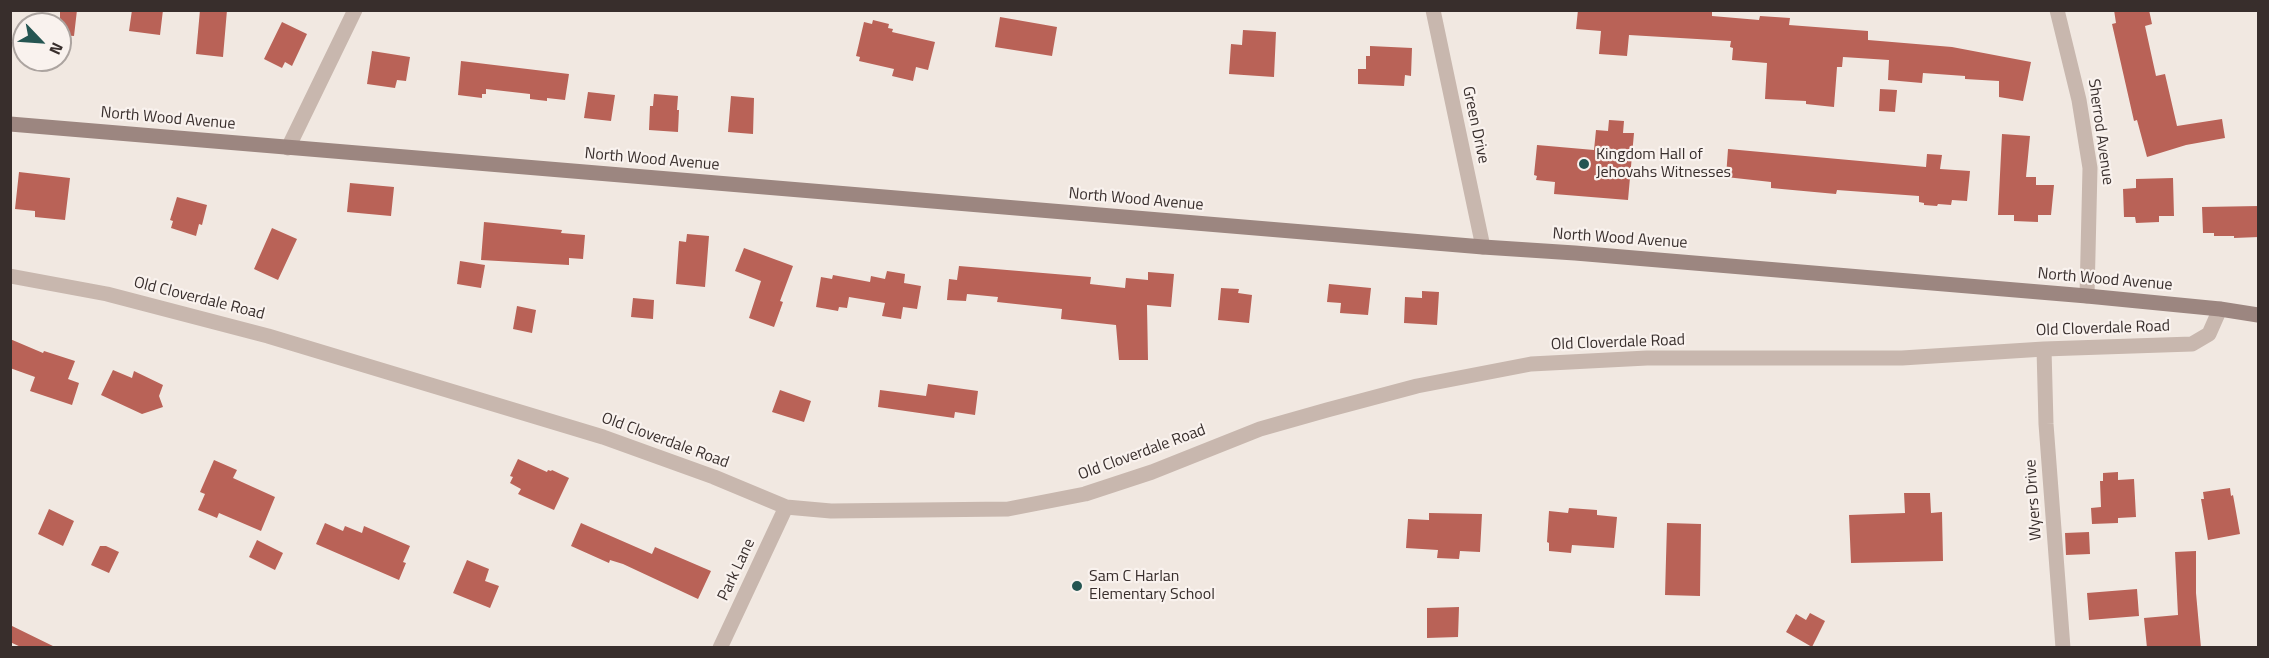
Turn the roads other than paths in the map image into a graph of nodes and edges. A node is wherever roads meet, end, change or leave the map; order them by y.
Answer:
1 (355, 10) edge
2 (1433, 10) edge
3 (2057, 10) edge
4 (10, 124) edge
5 (288, 148) junction
6 (1482, 247) junction
7 (10, 276) edge
8 (2088, 296) junction
9 (2220, 309) junction
10 (2259, 315) edge
11 (2044, 349) junction
12 (786, 507) junction
13 (720, 648) edge
14 (2062, 648) edge

1 - 5 street
2 - 6 street, Green Drive
3 - 8 street, Sherrod Avenue
4 - 5 main road, North Wood Avenue
5 - 6 main road, North Wood Avenue
6 - 8 main road, North Wood Avenue
7 - 12 street, Old Cloverdale Road
8 - 9 main road, North Wood Avenue
9 - 10 main road, North Wood Avenue
9 - 11 street, Old Cloverdale Road
11 - 12 street, Old Cloverdale Road
11 - 14 street, Wyers Drive
12 - 13 street, Park Lane

